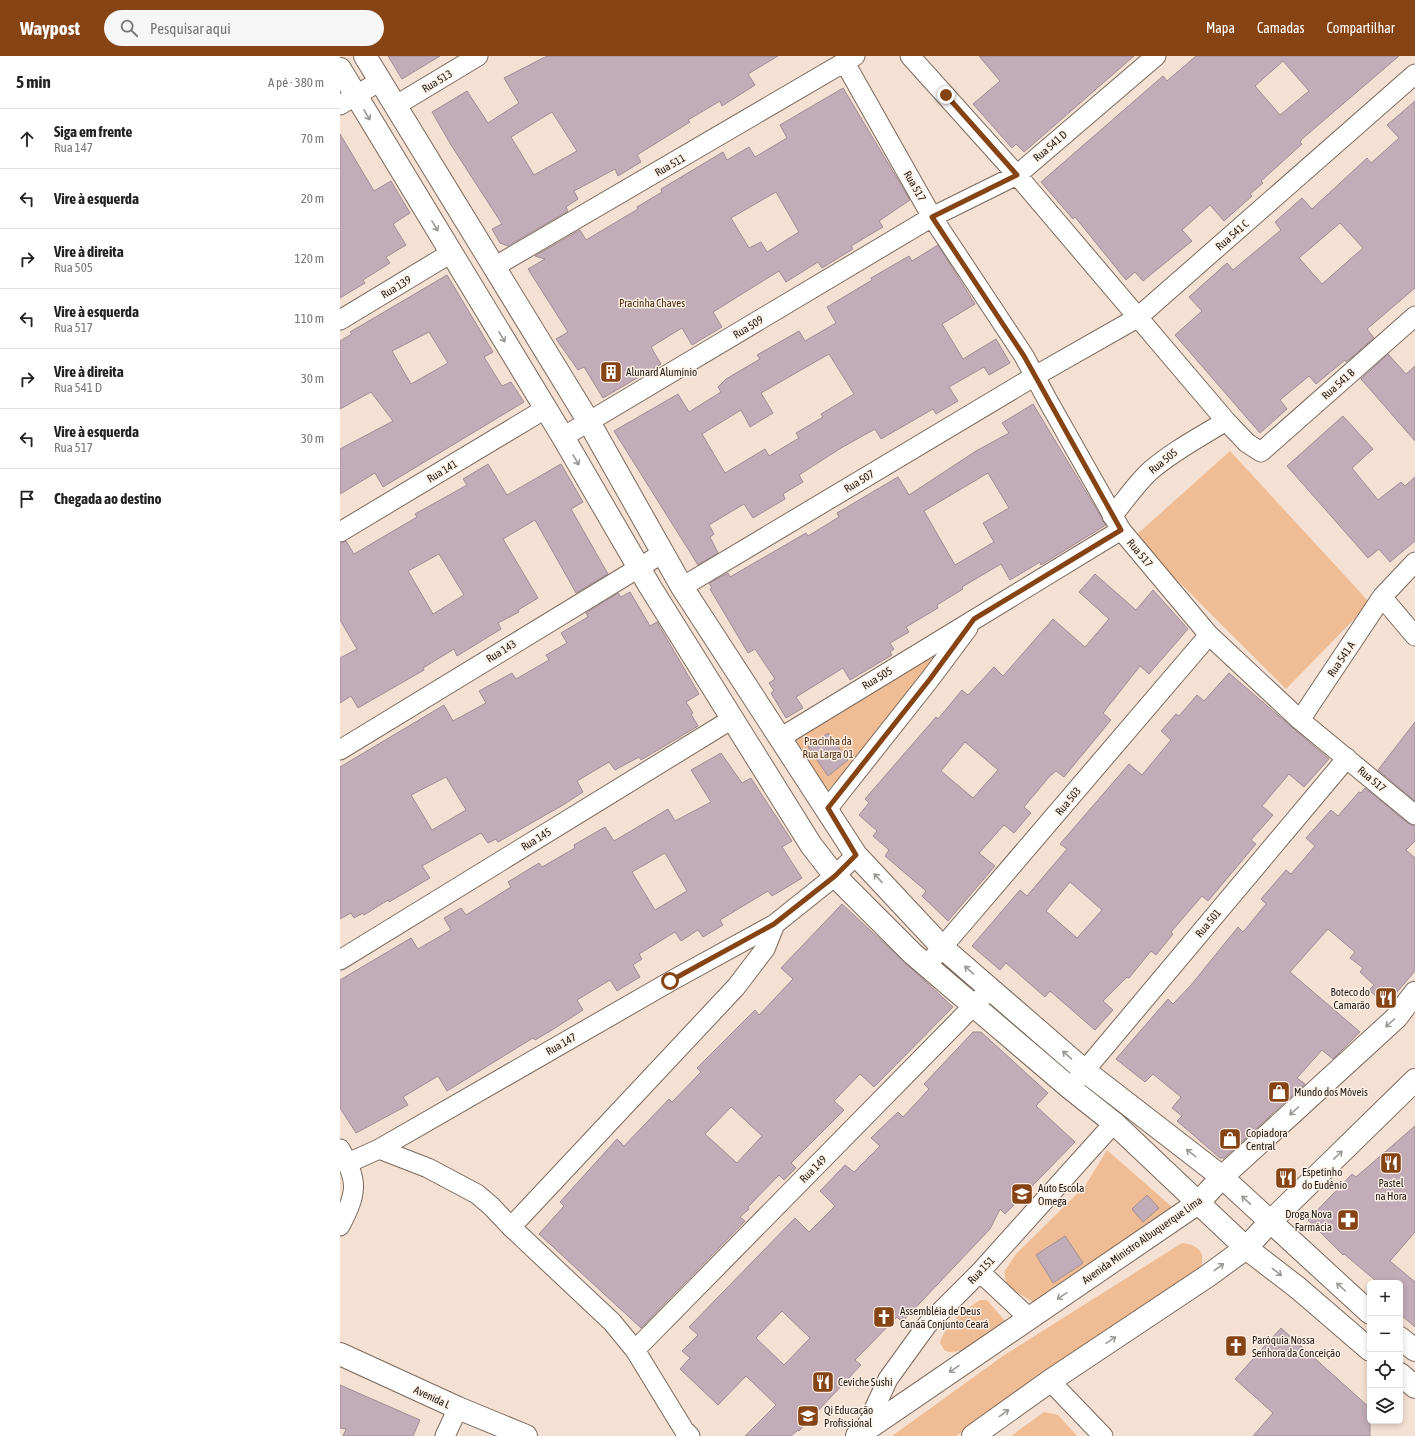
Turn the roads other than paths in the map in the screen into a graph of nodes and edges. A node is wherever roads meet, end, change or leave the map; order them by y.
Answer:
1 (365, 56) edge
2 (478, 56) edge
3 (910, 56) edge
4 (1156, 56) edge
5 (850, 60) edge
6 (340, 69) edge
7 (1415, 74) edge
8 (380, 81) junction
9 (348, 100) edge
10 (395, 106) junction
11 (1017, 175) junction
12 (932, 217) junction
13 (451, 253) junction
14 (494, 267) junction
15 (1415, 316) edge
16 (1137, 318) junction
17 (340, 320) edge
18 (541, 344) junction
19 (516, 360) junction
20 (1035, 376) junction
21 (545, 409) junction
22 (1226, 421) junction
23 (589, 422) junction
24 (563, 437) junction
25 (1117, 523) junction
26 (340, 532) edge
27 (663, 553) junction
28 (1415, 562) edge
29 (639, 567) junction
30 (682, 587) junction
31 (1382, 597) junction
32 (974, 619) junction
33 (1208, 636) junction
34 (1415, 636) edge
35 (732, 719) junction
36 (1300, 720) junction
37 (780, 738) junction
38 (340, 750) edge
39 (1346, 758) junction
40 (828, 808) junction
41 (1415, 815) edge
42 (856, 855) junction
43 (835, 876) junction
44 (774, 924) junction
45 (943, 948) junction
46 (340, 960) edge
47 (927, 965) junction
48 (990, 989) junction
49 (1415, 993) edge
50 (974, 1005) junction
51 (1085, 1071) junction
52 (1415, 1080) edge
53 (1070, 1088) junction
54 (1114, 1123) junction
55 (379, 1149) junction
56 (344, 1156) edge
57 (1222, 1177) junction
58 (1198, 1203) junction
59 (1270, 1222) junction
60 (340, 1226) edge
61 (511, 1227) junction
62 (1246, 1248) junction
63 (980, 1272) junction
64 (1367, 1310) edge
65 (1029, 1318) junction
66 (1367, 1331) edge
67 (1403, 1340) edge
68 (1363, 1344) edge
69 (635, 1350) junction
70 (1415, 1350) edge
71 (340, 1354) edge
72 (1403, 1377) edge
73 (1050, 1381) junction
74 (1415, 1387) edge
75 (458, 1408) junction
76 (861, 1433) edge
77 (445, 1436) edge
78 (526, 1436) edge
79 (690, 1436) edge
80 (972, 1436) edge
81 (1104, 1436) edge

1 - 8 street
2 - 10 street, Rua 513
3 - 11 street
4 - 11 street, Rua 541 D
5 - 12 street, Rua 517
5 - 14 street, Rua 511
6 - 9 street
7 - 16 street, Rua 541 C
8 - 9 street
8 - 10 street
9 -> 13 street
10 - 14 street
11 - 12 street, Rua 541 D
11 - 16 street
12 - 20 street, Rua 517
12 - 23 street, Rua 509
13 - 17 street, Rua 139
13 -> 19 street
14 - 18 street
15 - 22 street, Rua 541 B
16 - 20 street, Rua 541 C
16 - 22 street
18 - 19 street
18 - 23 street
19 - 21 street
20 - 25 street, Rua 517
20 - 30 street, Rua 507
21 - 24 street
21 - 26 street, Rua 141
22 - 25 street, Rua 505
23 - 24 street, Rua 509
23 - 27 street
24 -> 29 street
25 - 32 street, Rua 505
25 - 33 street, Rua 517
27 - 29 street, Rua 143
27 - 30 street
28 - 31 street, Rua 541 A
29 - 35 street
29 - 38 street, Rua 143
30 - 37 street
31 - 34 street
31 - 36 street, Rua 541 A
32 - 37 street, Rua 505
32 - 40 street, Rua 505
33 - 36 street, Rua 517
33 - 45 street, Rua 503
35 - 43 street
35 - 46 street, Rua 145
36 - 39 street, Rua 517
37 - 40 street
39 - 41 street, Rua 517
39 - 51 street, Rua 501
40 - 42 street
42 - 43 street, Rua 147
45 -> 42 street
43 - 44 street, Rua 147
43 - 47 street
44 - 55 street, Rua 147
44 - 61 street
45 - 47 street, Rua 503
48 -> 45 street
47 - 50 street
48 - 50 street, Rua 149
51 -> 48 street
49 -> 57 street, Avenida Ministro Albuquerque Lima
50 - 53 street
50 - 69 street, Rua 149
51 - 53 street, Rua 501
57 -> 51 street
59 -> 52 street
53 - 54 street
54 - 58 street
54 - 63 street, Rua 151
55 - 56 street, Rua 147
55 - 61 street
56 - 60 street
57 - 58 street, Avenida Ministro Albuquerque Lima
59 -> 57 street
58 - 62 street
58 -> 65 street, Avenida Ministro Albuquerque Lima
59 - 62 street
64 -> 59 street
61 - 69 street
62 -> 68 street
73 -> 62 street
63 - 65 street
63 - 76 street, Rua 151
65 -> 76 street, Avenida Ministro Albuquerque Lima
66 - 68 street
67 - 70 street
69 - 79 street
71 - 75 street, Avenida L
72 - 74 street
80 -> 73 street
73 - 81 street
75 - 77 street
75 - 78 street, Avenida L

